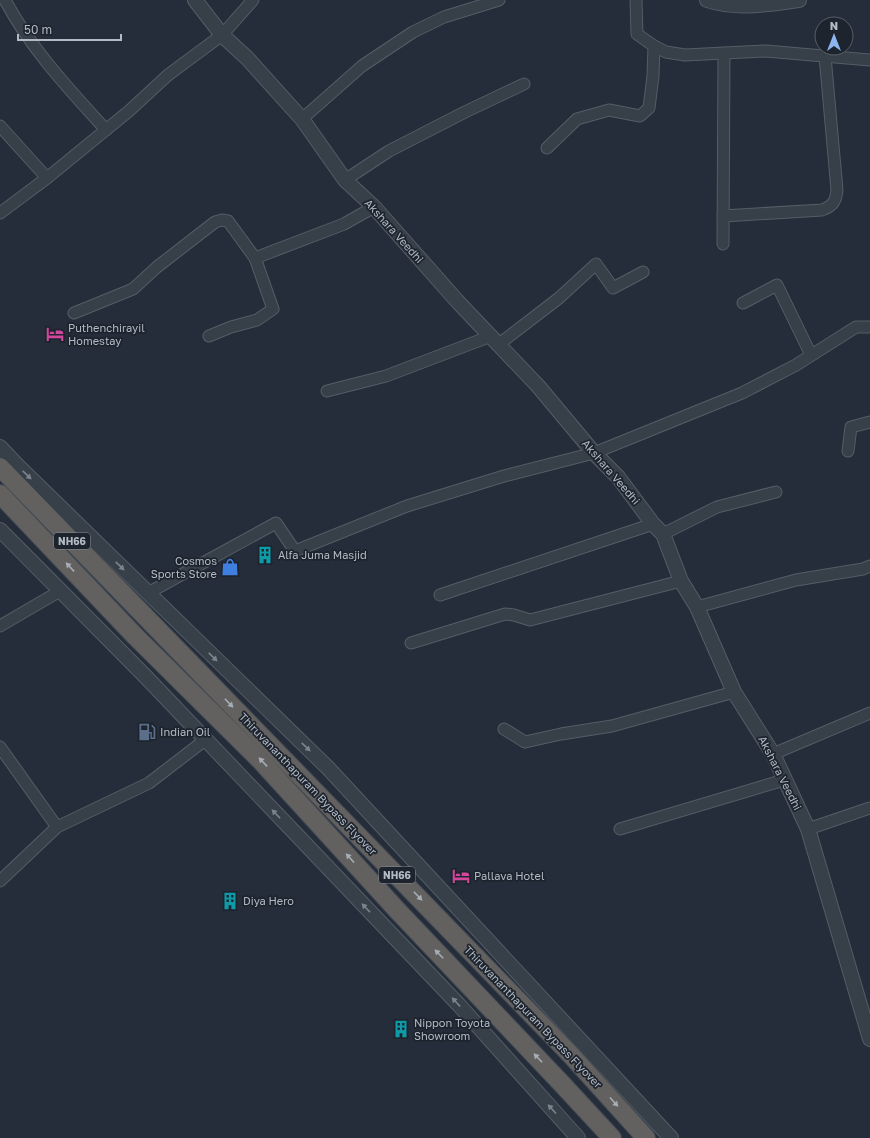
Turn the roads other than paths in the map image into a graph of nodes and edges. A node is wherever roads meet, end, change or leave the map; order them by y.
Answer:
1 (5, 0) edge
2 (195, 0) edge
3 (253, 0) edge
4 (499, 0) edge
5 (636, 0) edge
6 (708, 0) edge
7 (799, 0) edge
8 (222, 35) junction
9 (654, 46) junction
10 (724, 53) junction
11 (814, 55) edge
12 (825, 56) joint
13 (870, 60) edge
14 (524, 84) dead end
15 (302, 119) junction
16 (0, 126) edge
17 (106, 130) junction
18 (547, 148) dead end
19 (47, 178) junction
20 (345, 180) junction
21 (374, 207) junction
22 (0, 213) edge
23 (723, 216) junction
24 (723, 244) dead end
25 (255, 258) junction
26 (643, 272) dead end
27 (743, 303) dead end
28 (74, 313) dead end
29 (870, 327) edge
30 (209, 336) dead end
31 (495, 340) junction
32 (811, 355) junction
33 (327, 391) dead end
34 (870, 422) edge
35 (0, 447) edge
36 (848, 451) dead end
37 (594, 453) junction
38 (0, 467) edge
39 (776, 492) dead end
40 (0, 494) edge
41 (653, 524) junction
42 (0, 530) edge
43 (663, 534) junction
44 (870, 566) edge
45 (681, 581) junction
46 (60, 591) junction
47 (148, 593) junction
48 (440, 595) dead end
49 (697, 607) junction
50 (0, 626) edge
51 (411, 643) dead end
52 (734, 692) junction
53 (870, 712) edge
54 (504, 729) dead end
55 (205, 740) junction
56 (0, 747) edge
57 (773, 754) junction
58 (784, 780) junction
59 (870, 808) edge
60 (57, 827) junction
61 (620, 829) dead end
62 (808, 829) junction
63 (0, 881) edge
64 (870, 1039) edge
65 (576, 1137) edge
66 (612, 1138) edge
67 (646, 1138) edge
68 (672, 1138) edge

1 - 17 street
2 - 8 street, Akshara Veedhi
3 - 8 street
4 - 15 street
5 - 9 street
6 - 7 street
8 - 15 street, Akshara Veedhi
8 - 17 street
9 - 10 street
9 - 18 street
10 - 11 street
10 - 23 street
12 - 13 street
12 - 23 street
14 - 20 street
15 - 20 street, Akshara Veedhi
16 - 19 street
17 - 19 street
19 - 22 street
20 - 21 street, Akshara Veedhi
21 - 25 street
21 - 31 street, Akshara Veedhi
23 - 24 street
25 - 28 street
25 - 30 street
26 - 31 street
27 - 32 street
29 - 32 street
31 - 33 street
31 - 37 street, Akshara Veedhi
32 - 37 street
34 - 36 street
35 -> 47 street
37 - 41 street, Akshara Veedhi
37 - 47 street
38 -> 67 highway, Thiruvananthapuram Bypass Flyover / NH66
39 - 43 street
66 -> 40 highway, Thiruvananthapuram Bypass Flyover / NH66
41 - 43 street, Akshara Veedhi
41 - 48 street
42 - 46 street
43 - 45 street, Akshara Veedhi
44 - 49 street
45 - 49 street, Akshara Veedhi
45 - 51 street
46 - 50 street
46 - 55 street
47 -> 68 street
49 - 52 street, Akshara Veedhi
52 - 54 street
52 - 57 street, Akshara Veedhi
53 - 57 street
55 - 60 street
65 -> 55 street
56 - 60 street
57 - 58 street, Akshara Veedhi
58 - 61 street
58 - 62 street, Akshara Veedhi
59 - 62 street
60 - 63 street
62 - 64 street, Akshara Veedhi

